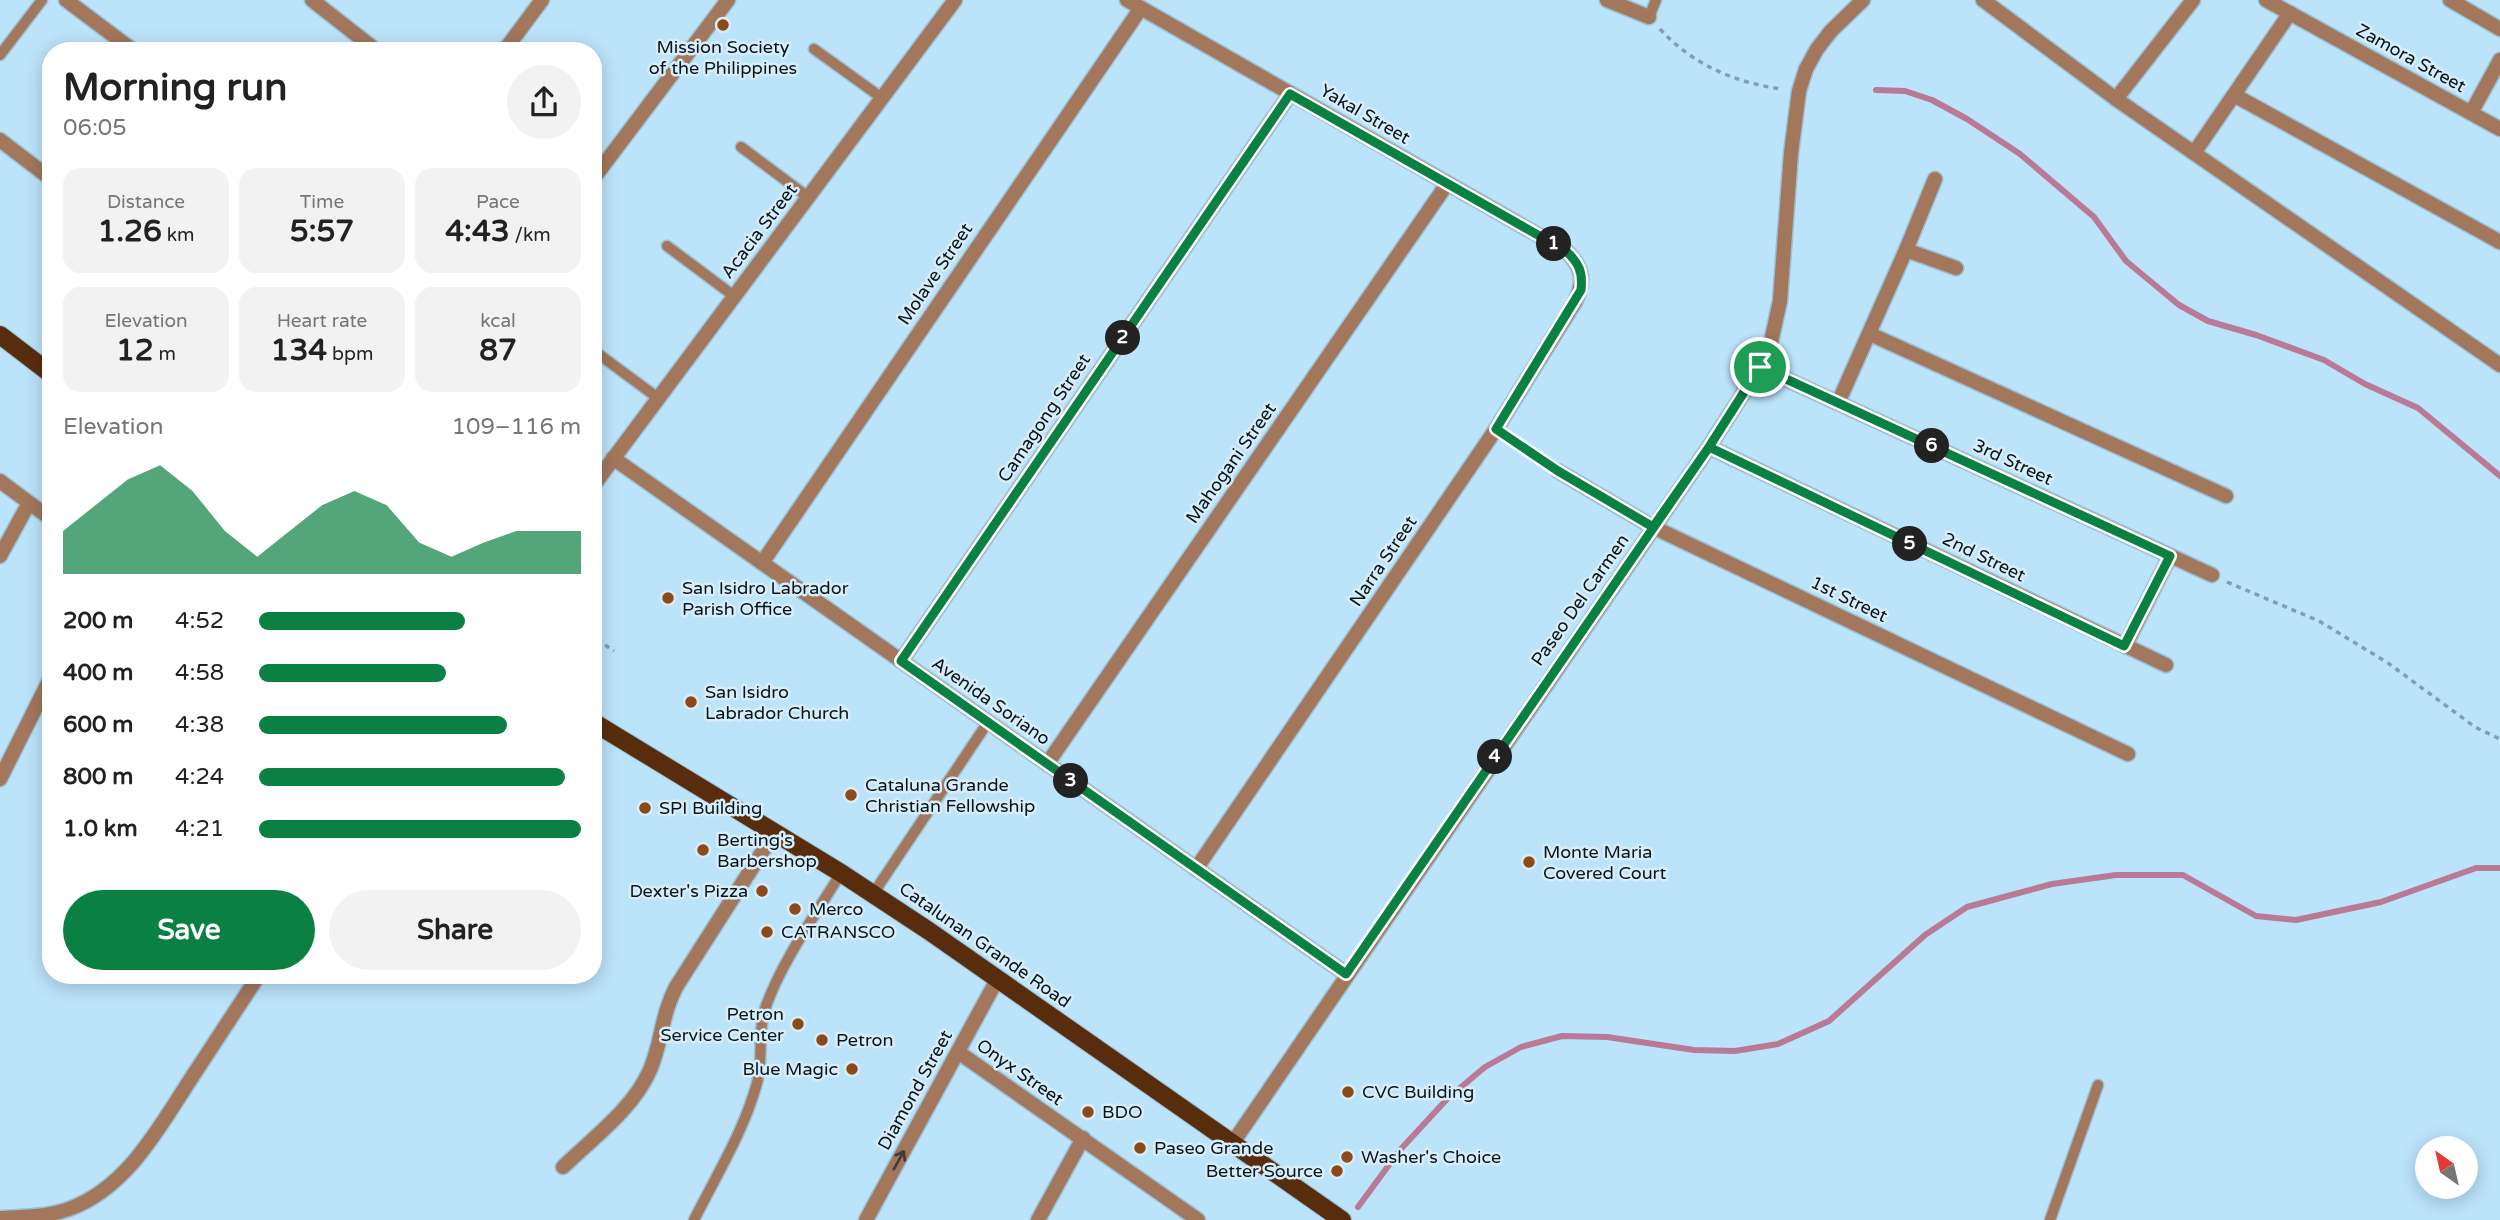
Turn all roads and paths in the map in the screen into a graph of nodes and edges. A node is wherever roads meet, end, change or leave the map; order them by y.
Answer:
1 (42, 0) edge
2 (66, 0) edge
3 (312, 0) edge
4 (542, 0) edge
5 (727, 0) edge
6 (955, 0) edge
7 (1127, 0) edge
8 (1608, 0) edge
9 (1656, 0) edge
10 (1863, 0) edge
11 (1983, 0) edge
12 (2193, 0) edge
13 (2266, 0) edge
14 (2450, 0) edge
15 (1141, 8) junction
16 (2290, 13) junction
17 (1649, 17) junction
18 (2500, 29) edge
19 (122, 42) edge
20 (366, 42) edge
21 (511, 42) edge
22 (814, 49) dead end
23 (0, 55) edge
24 (2500, 60) edge
25 (1798, 91) junction
26 (1290, 94) junction
27 (2234, 95) junction
28 (882, 98) junction
29 (2116, 99) junction
30 (2471, 113) junction
31 (2500, 129) edge
32 (0, 140) edge
33 (741, 147) dead end
34 (2194, 153) junction
35 (602, 167) edge
36 (42, 172) edge
37 (1935, 179) dead end
38 (1447, 184) junction
39 (808, 197) junction
40 (2500, 242) edge
41 (667, 246) dead end
42 (1906, 250) junction
43 (1580, 267) joint
44 (1956, 268) dead end
45 (734, 296) junction
46 (1870, 334) junction
47 (0, 335) edge
48 (602, 358) edge
49 (2500, 365) edge
50 (42, 367) edge
51 (1760, 367) junction
52 (658, 398) junction
53 (1838, 403) junction
54 (1496, 429) junction
55 (1709, 447) junction
56 (613, 458) junction
57 (1558, 471) joint
58 (602, 473) edge
59 (0, 481) edge
60 (2226, 496) dead end
61 (29, 503) junction
62 (42, 512) edge
63 (1653, 527) junction
64 (0, 556) edge
65 (2170, 556) junction
66 (762, 562) junction
67 (2213, 575) joint
68 (604, 645) dead end
69 (2124, 646) junction
70 (614, 651) dead end
71 (901, 661) junction
72 (2166, 665) dead end
73 (42, 695) edge
74 (988, 722) junction
75 (602, 727) edge
76 (2500, 739) edge
77 (2128, 754) dead end
78 (1047, 764) junction
79 (0, 779) edge
80 (775, 832) junction
81 (1196, 869) junction
82 (841, 873) junction
83 (873, 894) junction
84 (1346, 974) junction
85 (998, 978) junction
86 (253, 984) edge
87 (958, 1052) junction
88 (2098, 1085) dead end
89 (1083, 1138) junction
90 (1232, 1144) junction
91 (563, 1167) dead end
92 (0, 1218) edge
93 (46, 1218) edge
94 (1043, 1218) edge
95 (1335, 1218) edge
96 (694, 1220) edge
97 (866, 1220) edge
98 (1198, 1220) edge
99 (2050, 1220) edge

1 - 23 lane
2 - 19 street
3 - 20 street
4 - 21 street
5 - 35 street
6 - 28 street, Acacia Street
7 - 15 street, Yakal Street
8 - 17 street
9 - 17 lane
10 - 25 street, Paseo Del Carmen
11 - 29 street
12 - 29 street
13 - 16 street, Zamora Street
14 - 18 street
15 - 26 street, Yakal Street
15 - 66 street, Molave Street
16 - 27 street
16 - 30 street, Zamora Street
17 - 25 path
22 - 28 lane
24 - 30 street
25 - 51 street, Paseo Del Carmen
26 - 38 street, Yakal Street
26 - 71 street, Camagong Street
27 - 34 street
27 - 40 street
28 - 39 street, Acacia Street
29 - 34 street
30 - 31 street, Zamora Street
32 - 36 street
33 - 39 lane
34 - 49 street
37 - 42 street
38 - 43 street, Yakal Street
38 - 78 street, Mahogani Street
39 - 45 street, Acacia Street
41 - 45 lane
42 - 44 street
42 - 46 street
43 - 54 street, Narra Street
45 - 52 street, Acacia Street
46 - 53 street
46 - 60 street
47 - 50 main road
48 - 52 lane
51 - 53 street, 3rd Street
51 - 55 street, Paseo Del Carmen
52 - 56 street, Acacia Street
53 - 65 street, 3rd Street
54 - 57 path
54 - 81 street, Narra Street
55 - 63 street, Paseo Del Carmen
55 - 69 street, 2nd Street
56 - 58 street, Acacia Street
56 - 66 street, Avenida Soriano
57 - 63 street, 1st Street
59 - 61 street
61 - 62 street
61 - 64 street
63 - 77 street, 1st Street
63 - 84 street, Paseo Del Carmen
65 - 67 street, 3rd Street
65 - 69 street
66 - 71 street, Avenida Soriano
67 - 76 path
68 - 70 path
69 - 72 street, 2nd Street
71 - 74 street, Avenida Soriano
73 - 79 street
74 - 78 street, Avenida Soriano
74 - 83 lane
75 - 80 main road, Catalunan Grande Road
78 - 81 street, Avenida Soriano
80 - 82 main road, Catalunan Grande Road
80 - 91 street
81 - 84 street, Avenida Soriano
82 - 83 main road, Catalunan Grande Road
82 - 96 lane
83 - 85 main road, Catalunan Grande Road
84 - 90 street, Paseo Del Carmen
85 - 87 street, Diamond Street
85 - 90 main road, Catalunan Grande Road
86 - 93 street
87 - 89 street, Onyx Street
97 -> 87 street, Diamond Street
88 - 99 lane
89 - 94 street
89 - 98 street, Onyx Street
90 - 95 main road, Catalunan Grande Road
92 - 93 street

